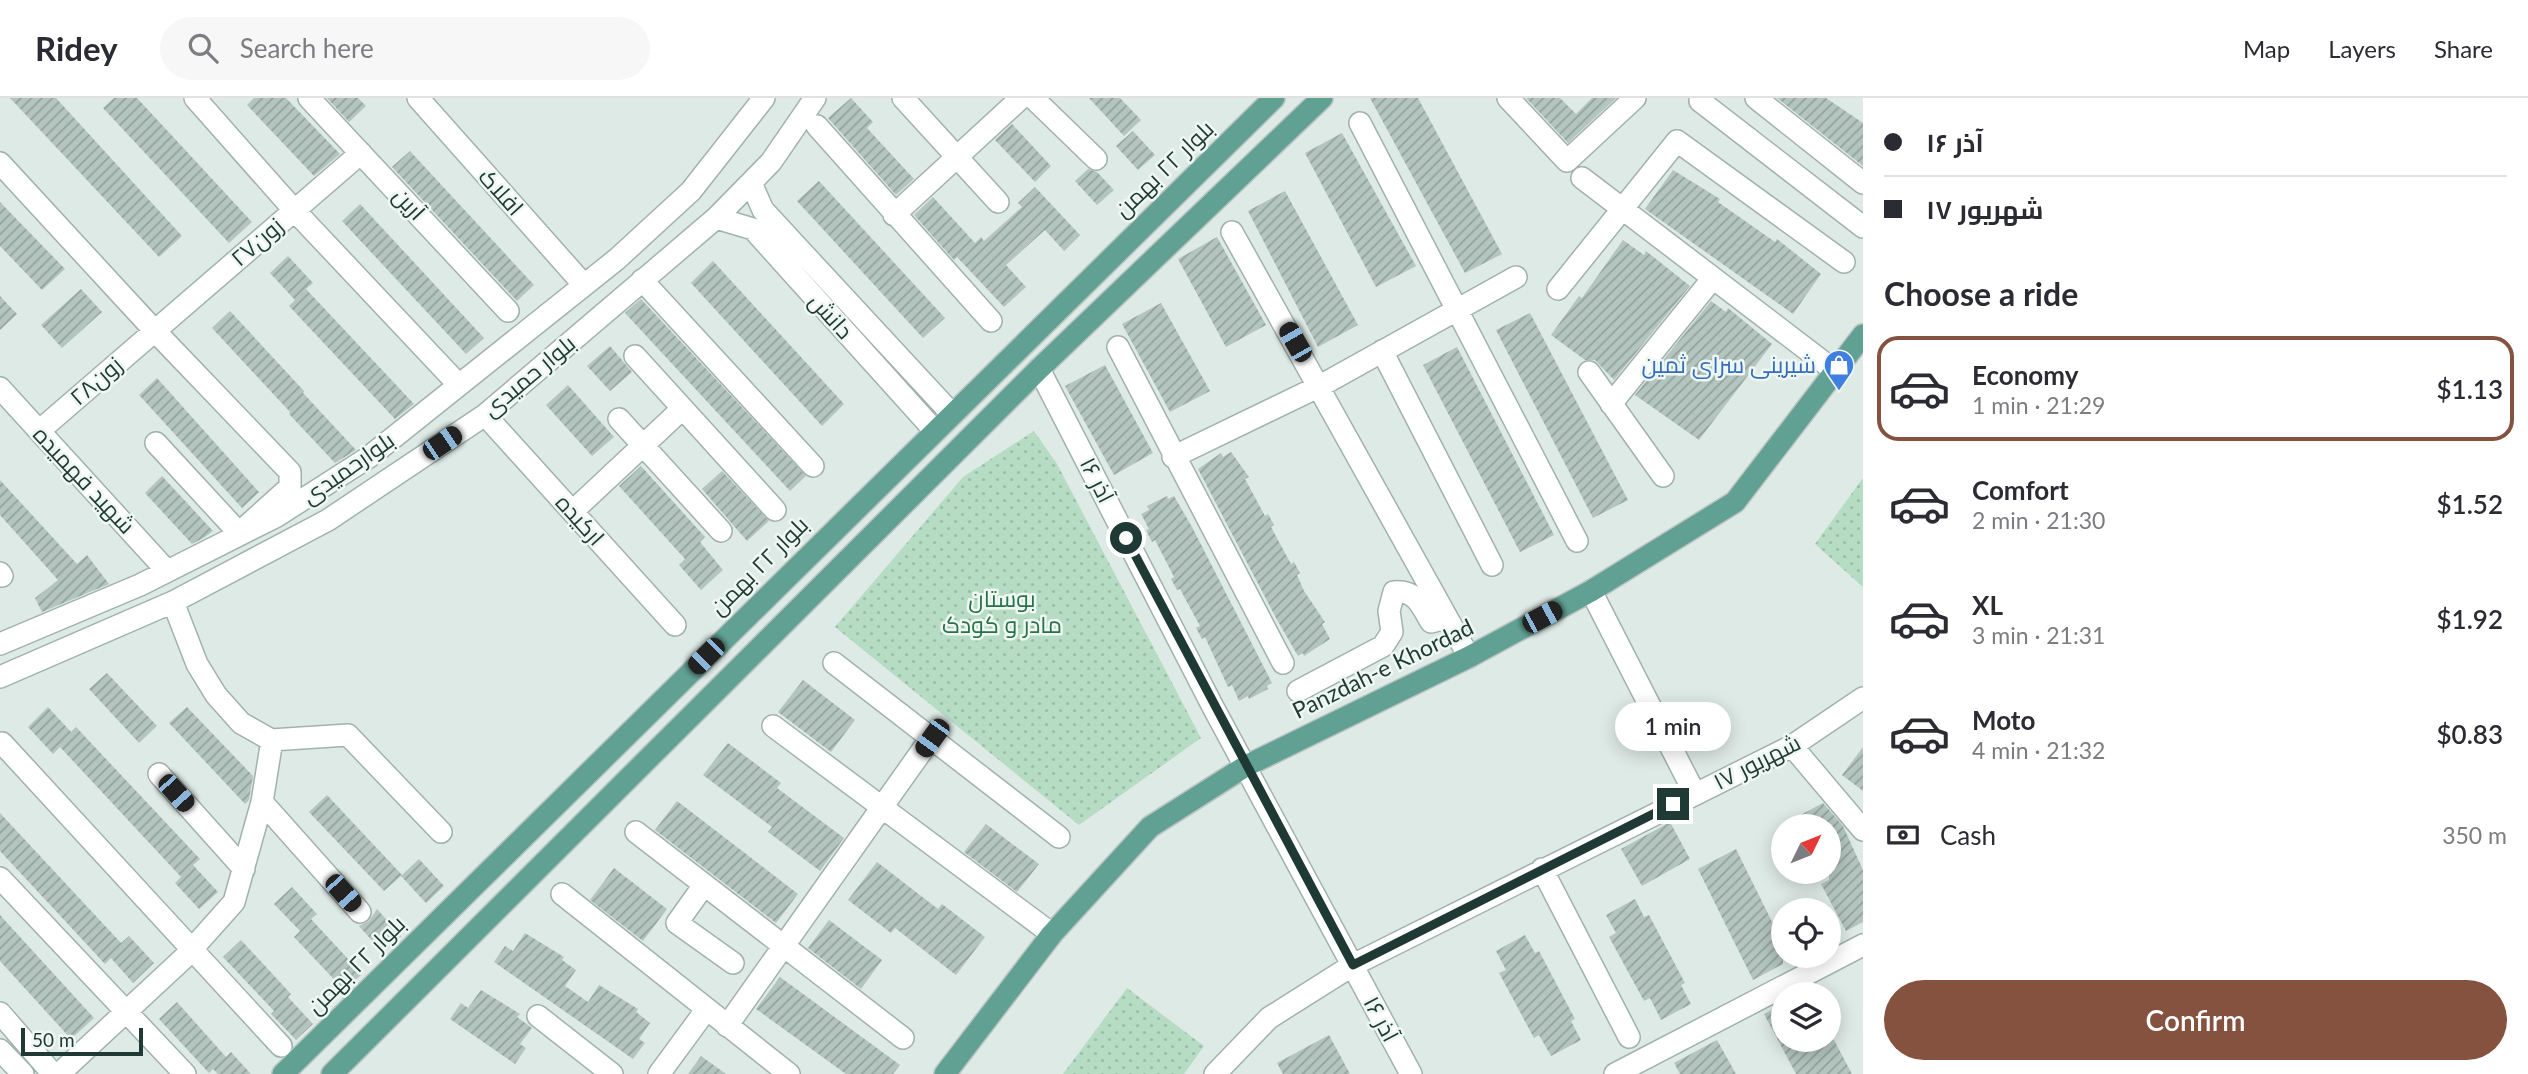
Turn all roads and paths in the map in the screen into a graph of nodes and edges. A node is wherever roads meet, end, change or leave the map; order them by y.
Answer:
1 (195, 98) edge
2 (309, 98) edge
3 (418, 98) edge
4 (764, 98) edge
5 (815, 98) edge
6 (902, 98) edge
7 (1021, 98) edge
8 (1033, 98) edge
9 (1275, 98) edge
10 (1322, 98) edge
11 (1508, 98) edge
12 (1635, 98) edge
13 (1703, 98) edge
14 (1756, 98) edge
15 (1360, 122) dead end
16 (817, 126) dead end
17 (361, 153) junction
18 (957, 158) junction
19 (1096, 159) dead end
20 (0, 163) edge
21 (1582, 178) dead end
22 (751, 183) junction
23 (1863, 183) edge
24 (998, 202) dead end
25 (295, 210) junction
26 (1623, 210) junction
27 (894, 215) junction
28 (716, 218) junction
29 (1863, 227) edge
30 (1232, 232) dead end
31 (1126, 243) junction
32 (1844, 262) dead end
33 (1148, 265) junction
34 (1516, 277) dead end
35 (1713, 278) junction
36 (642, 280) junction
37 (584, 285) junction
38 (1558, 289) dead end
39 (1456, 310) junction
40 (508, 311) dead end
41 (991, 321) dead end
42 (154, 330) junction
43 (1863, 335) edge
44 (1118, 347) dead end
45 (1382, 351) junction
46 (635, 356) dead end
47 (1039, 369) junction
48 (1835, 370) junction
49 (1589, 372) dead end
50 (458, 384) junction
51 (1320, 386) junction
52 (0, 388) edge
53 (1611, 404) junction
54 (682, 409) junction
55 (951, 413) junction
56 (485, 415) junction
57 (619, 419) dead end
58 (934, 430) junction
59 (39, 431) junction
60 (156, 443) dead end
61 (643, 445) junction
62 (1173, 457) junction
63 (813, 466) dead end
64 (1663, 476) dead end
65 (775, 510) dead end
66 (573, 512) junction
67 (721, 531) dead end
68 (1577, 541) dead end
69 (1492, 565) dead end
70 (167, 571) junction
71 (1591, 591) junction
72 (173, 602) junction
73 (1446, 618) junction
74 (675, 625) dead end
75 (0, 643) edge
76 (1469, 657) junction
77 (834, 663) dead end
78 (1283, 663) dead end
79 (0, 677) edge
80 (1298, 691) dead end
81 (1863, 698) edge
82 (648, 713) junction
83 (773, 726) dead end
84 (671, 736) junction
85 (932, 738) junction
86 (272, 740) junction
87 (2, 743) dead end
88 (1792, 746) junction
89 (1247, 766) junction
90 (159, 774) dead end
91 (1695, 794) junction
92 (262, 802) junction
93 (881, 809) junction
94 (1863, 830) edge
95 (441, 832) dead end
96 (636, 832) dead end
97 (1059, 837) dead end
98 (244, 869) junction
99 (1542, 869) junction
100 (0, 878) edge
101 (704, 884) junction
102 (562, 894) dead end
103 (360, 912) dead end
104 (1052, 934) junction
105 (783, 946) junction
106 (1863, 946) edge
107 (192, 950) junction
108 (733, 963) dead end
109 (1353, 965) junction
110 (127, 1010) junction
111 (706, 1010) junction
112 (0, 1013) edge
113 (538, 1016) dead end
114 (727, 1026) junction
115 (1629, 1037) dead end
116 (903, 1038) dead end
117 (281, 1046) dead end
118 (0, 1050) edge
119 (1644, 1067) edge
120 (23, 1074) edge
121 (53, 1074) edge
122 (59, 1074) edge
123 (185, 1074) edge
124 (284, 1074) edge
125 (332, 1074) edge
126 (612, 1074) edge
127 (659, 1074) edge
128 (789, 1074) edge
129 (945, 1074) edge
130 (1215, 1074) edge
131 (1411, 1074) edge
132 (1615, 1074) edge

1 - 25 street
2 - 17 street, آرین
3 - 37 street, افلاک
4 - 37 street, بلوارحمیدی
5 - 22 street, بلوار حمیدی
6 - 18 street
7 - 18 street
8 - 19 street
9 - 31 main road, بلوار ۲۲ بهمن
10 - 33 main road
11 - 12 street
13 - 29 street
14 - 23 street
15 - 39 street
16 - 27 street
17 - 25 street, زون۲۷
17 - 40 street, آرین
18 - 24 street
18 - 27 street
20 - 42 street
21 - 26 street
22 - 28 street, بلوار حمیدی
22 - 55 street, دانش
25 - 42 street, زون۲۷
25 - 50 street
26 - 32 street
26 - 35 street
26 - 38 street
27 - 41 street
28 - 36 street, بلوار حمیدی
28 - 58 street, دانش
30 - 51 street
31 - 33 main road
31 - 55 main road, بلوار ۲۲ بهمن
33 - 47 main road
34 - 39 street
35 - 48 street
35 - 53 street
36 - 56 street, بلوار حمیدی
36 - 63 street
37 - 50 street, بلوارحمیدی
39 - 45 street
39 - 68 street
42 - 59 street, زون۲۸
42 - 60 street
43 - 48 main road, Panzdah-e Khordad
44 - 62 street
45 - 51 street
45 - 69 street
46 - 54 street
47 - 84 main road
47 - 89 street, ۱۶ آذر
48 - 71 main road, Panzdah-e Khordad
49 - 53 street
50 - 70 street, بلوارحمیدی
51 - 62 street
51 - 73 street
52 - 59 street, شهید فهمیده
53 - 64 street
54 - 61 street
54 - 65 street
55 - 58 main road, بلوار ۲۲ بهمن
56 - 66 street, ارکیده
56 - 72 street, بلوار حمیدی
57 - 61 street
58 - 82 main road, بلوار ۲۲ بهمن
59 - 70 street, شهید فهمیده
61 - 66 street
61 - 67 street
62 - 78 street
66 - 74 street, ارکیده
70 - 75 street, بلوارحمیدی
71 - 76 main road, Panzdah-e Khordad
71 - 91 street
72 - 79 street, بلوار حمیدی
72 - 86 street
73 - 76 street
73 - 80 street
76 - 89 main road, Panzdah-e Khordad
77 - 85 street
81 - 88 street, ۱۷ شهریور
82 - 84 main road
82 - 124 main road, بلوار ۲۲ بهمن
83 - 93 street
84 - 125 main road
85 - 93 street
85 - 97 street
86 - 92 street
86 - 95 street
87 - 107 street
88 - 91 street, ۱۷ شهریور
88 - 94 street
89 - 104 main road, Panzdah-e Khordad
89 - 109 street, ۱۶ آذر
90 - 98 street
91 - 99 street, ۱۷ شهریور
92 - 98 street
92 - 103 street
93 - 104 street
93 - 105 street
96 - 101 street
98 - 107 street
99 - 109 street, ۱۷ شهریور
99 - 115 street
100 - 110 street
101 - 105 street
101 - 108 street
102 - 111 street
104 - 129 main road, Panzdah-e Khordad
105 - 114 street
105 - 116 street
106 - 119 street
107 - 110 street
107 - 117 street
109 - 130 street, ۱۷ شهریور
109 - 131 street, ۱۶ آذر
110 - 122 street
110 - 123 street
111 - 114 street
111 - 127 street
112 - 121 street
113 - 126 street
114 - 128 street
118 - 120 street
119 - 132 street

